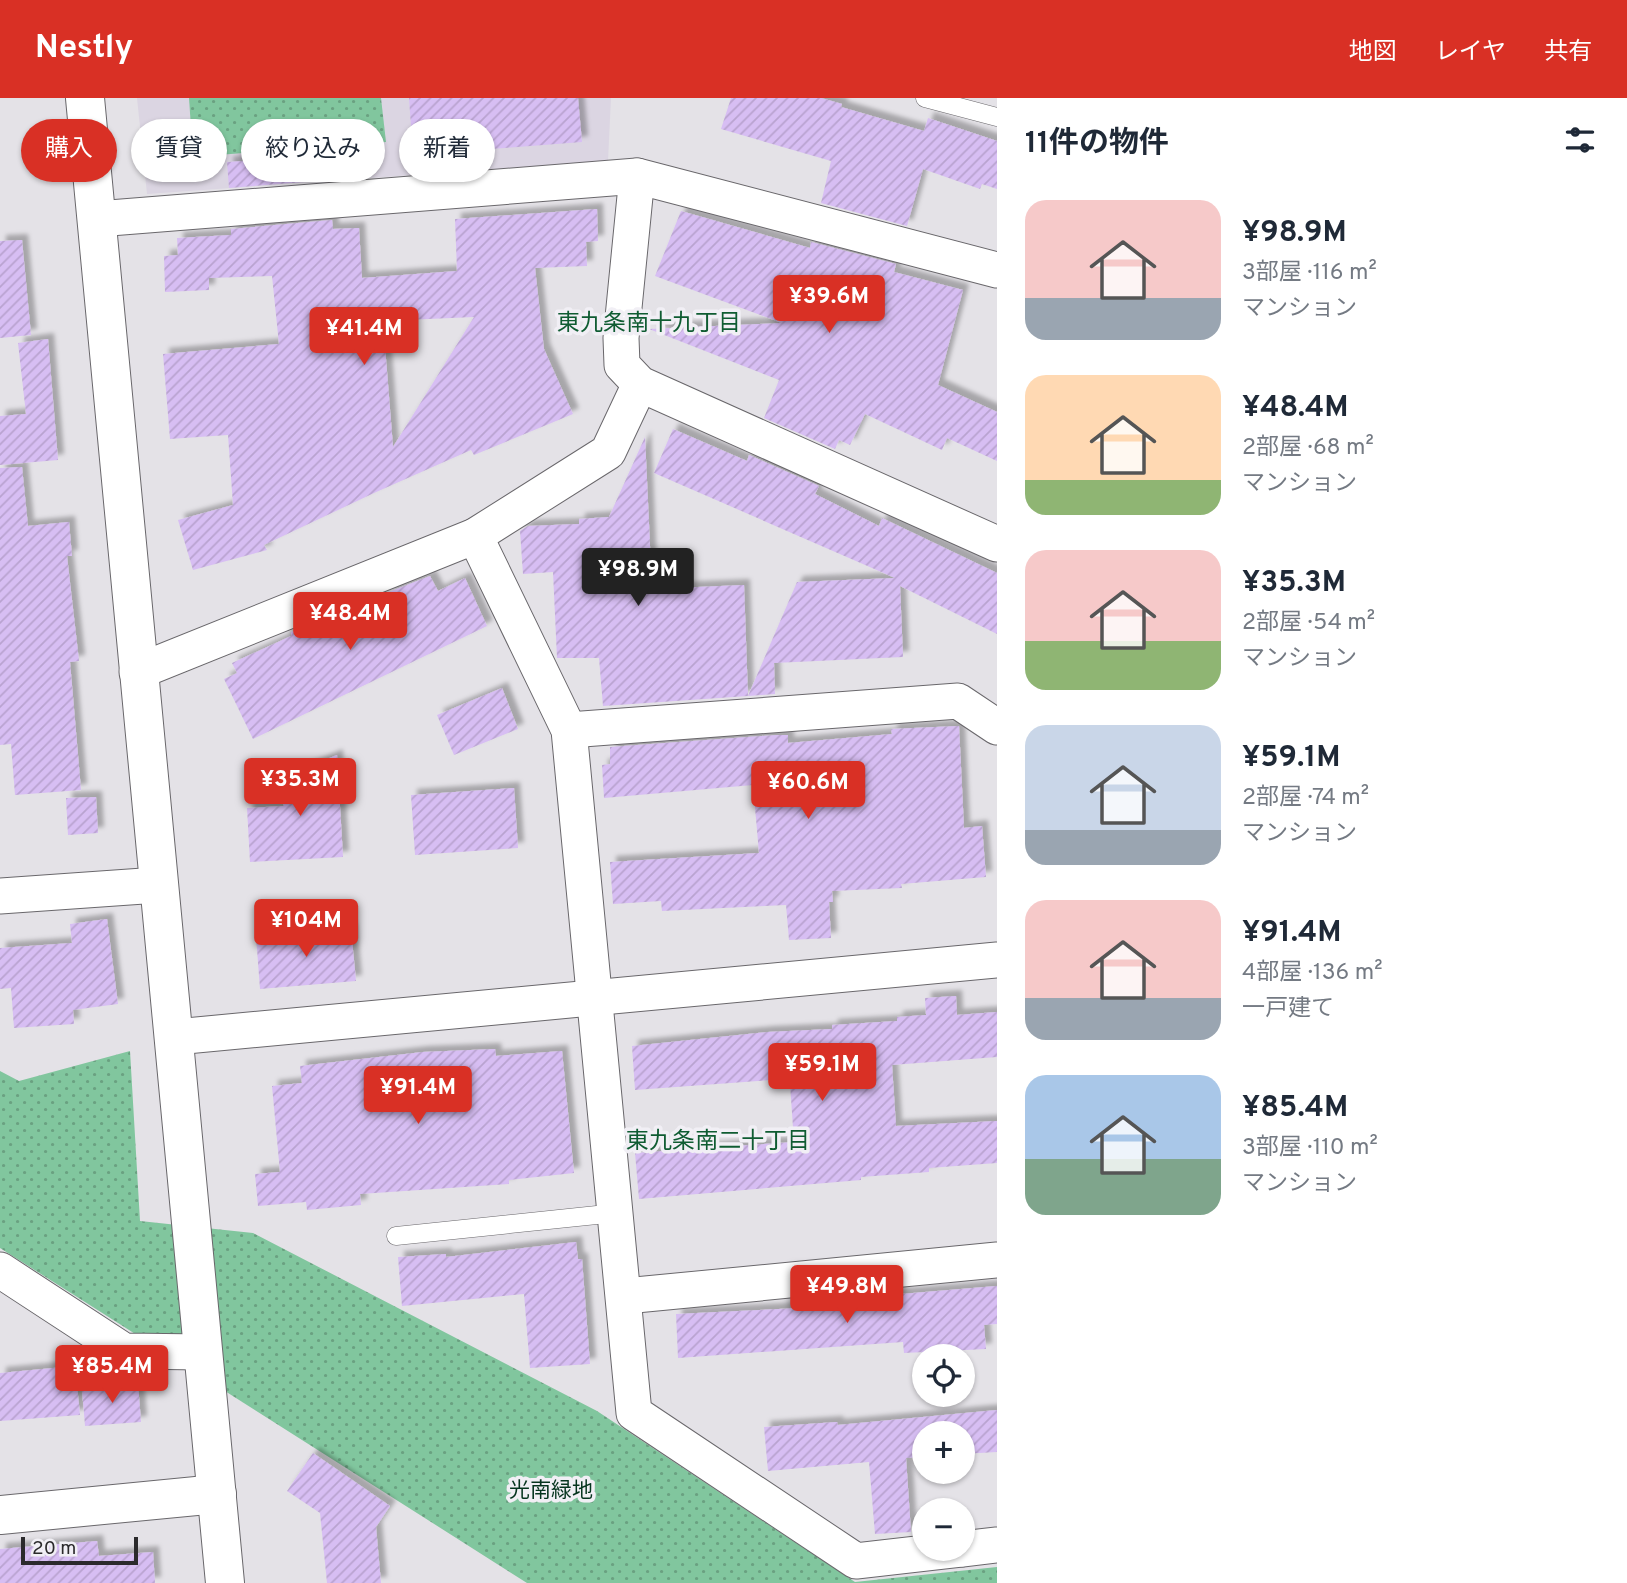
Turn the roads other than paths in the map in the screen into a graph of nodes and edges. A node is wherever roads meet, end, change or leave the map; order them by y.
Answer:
1 (85, 98) edge
2 (925, 98) edge
3 (997, 117) edge
4 (637, 176) junction
5 (97, 219) junction
6 (997, 270) edge
7 (640, 384) junction
8 (475, 536) junction
9 (997, 544) edge
10 (138, 672) junction
11 (997, 727) edge
12 (569, 730) junction
13 (158, 885) junction
14 (0, 896) edge
15 (997, 960) edge
16 (594, 998) junction
17 (175, 1037) junction
18 (616, 1213) junction
19 (396, 1236) dead end
20 (997, 1260) edge
21 (0, 1270) edge
22 (625, 1296) junction
23 (204, 1352) junction
24 (217, 1494) junction
25 (0, 1515) edge
26 (997, 1545) edge
27 (975, 1548) edge
28 (912, 1555) edge
29 (225, 1583) edge

1 - 5 street
2 - 3 lane
4 - 5 street
4 - 6 street
4 - 7 street
5 - 10 street
7 - 8 street
7 - 9 street
8 - 10 street
8 - 12 street
10 - 13 street
11 - 12 street
12 - 16 street
13 - 14 street
13 - 17 street
15 - 16 street
16 - 17 street
16 - 18 street
17 - 23 street
18 - 19 lane
18 - 22 street
20 - 22 street
21 - 23 street
22 - 28 street
23 - 24 street
24 - 25 street
24 - 29 street
26 - 27 street

